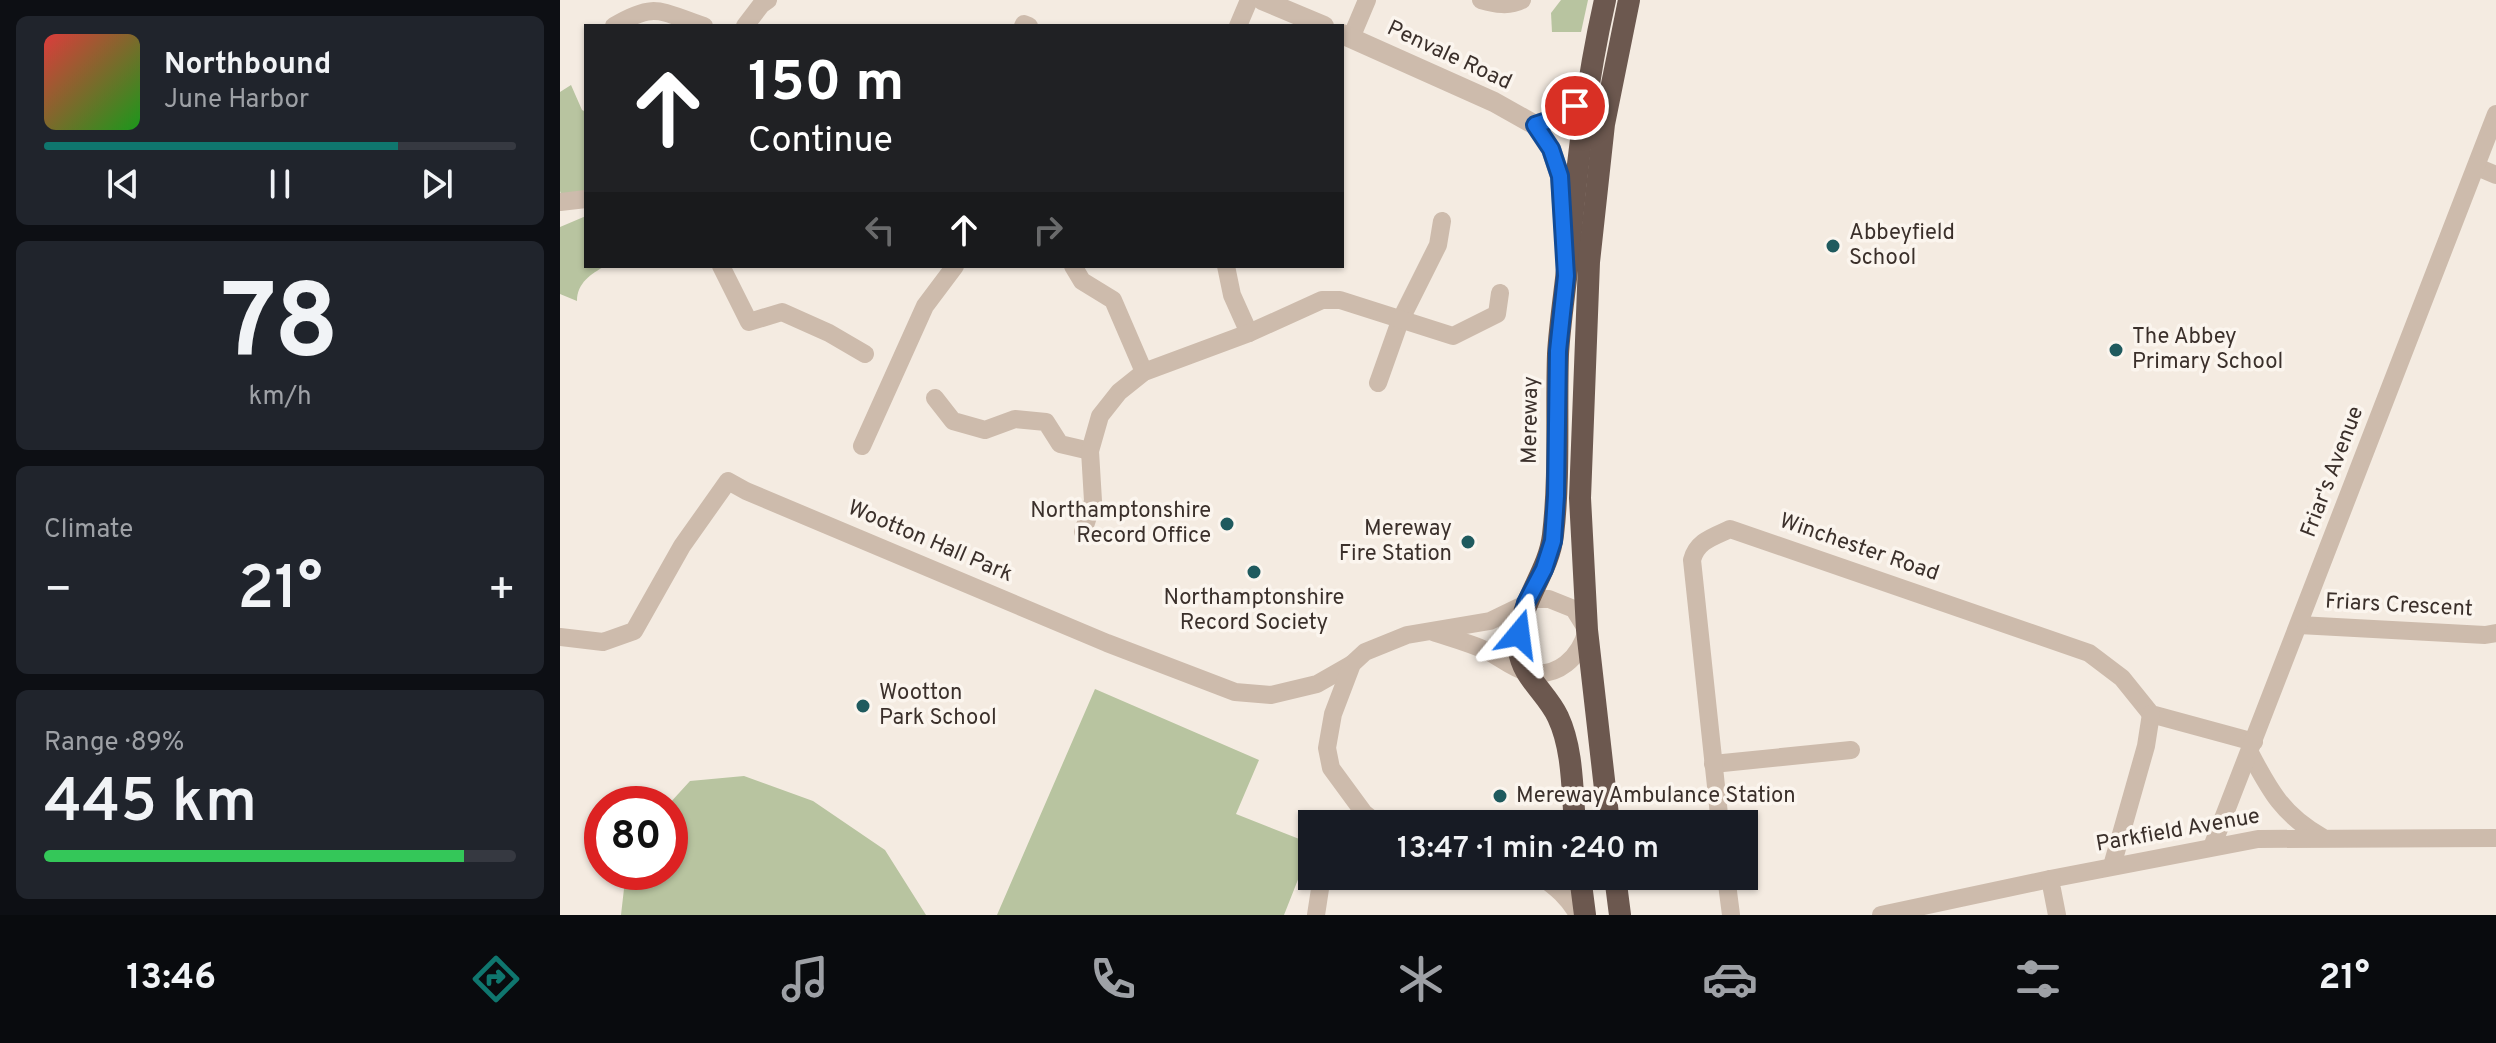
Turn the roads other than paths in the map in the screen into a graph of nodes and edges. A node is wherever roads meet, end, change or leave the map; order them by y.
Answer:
1 (768, 0) edge
2 (1249, 0) edge
3 (1262, 0) edge
4 (1367, 0) edge
5 (1481, 0) edge
6 (1522, 0) edge
7 (1605, 0) edge
8 (1629, 0) edge
9 (617, 24) edge
10 (698, 24) edge
11 (747, 24) edge
12 (1239, 24) edge
13 (1319, 24) edge
14 (1347, 36) edge
15 (1586, 98) junction
16 (2496, 114) edge
17 (1535, 125) junction
18 (2477, 167) junction
19 (2496, 175) edge
20 (584, 199) edge
21 (560, 202) edge
22 (1442, 221) dead end
23 (722, 268) edge
24 (954, 268) edge
25 (1074, 268) edge
26 (1226, 268) edge
27 (1566, 276) junction
28 (1500, 293) dead end
29 (1400, 321) junction
30 (1249, 333) junction
31 (865, 354) dead end
32 (1144, 372) junction
33 (1378, 383) dead end
34 (935, 398) dead end
35 (862, 446) dead end
36 (1090, 451) junction
37 (1083, 532) dead end
38 (1526, 603) junction
39 (2299, 625) junction
40 (1587, 630) junction
41 (1433, 632) junction
42 (2496, 633) edge
43 (560, 637) edge
44 (1352, 664) junction
45 (1526, 672) junction
46 (2151, 714) junction
47 (2252, 748) junction
48 (1851, 750) dead end
49 (1713, 764) junction
50 (1358, 810) edge
51 (1574, 810) edge
52 (1607, 810) edge
53 (1718, 810) edge
54 (2323, 838) junction
55 (2496, 838) edge
56 (2212, 847) junction
57 (2112, 866) junction
58 (2050, 879) junction
59 (1320, 890) edge
60 (1557, 890) edge
61 (1582, 890) edge
62 (1728, 890) edge
63 (1316, 915) edge
64 (1578, 915) edge
65 (1585, 915) edge
66 (1731, 915) edge
67 (1881, 915) edge
68 (2057, 915) edge

1 - 11 street
2 - 12 street
3 - 13 street
4 - 14 street
5 - 6 street
7 - 15 highway, Mereway
8 - 40 highway
9 - 10 street
14 - 17 street, Penvale Road
15 - 17 street
15 - 27 highway, Mereway
16 - 18 street, Friar's Avenue
17 - 27 street
18 - 19 street
18 - 39 street, Friar's Avenue
20 - 21 street
22 - 29 street
23 - 31 street
24 - 35 street
25 - 32 street
26 - 30 street
27 - 38 highway, Mereway
28 - 29 street
29 - 30 street
29 - 33 street
30 - 32 street
32 - 36 street
34 - 36 street
36 - 37 street
38 - 40 street
38 - 41 street
38 - 45 highway, Mereway
39 - 42 street, Friars Crescent
39 - 47 street, Friar's Avenue
40 - 45 street
40 - 52 highway
41 - 44 street
41 - 45 street
43 - 44 street, Wootton Hall Park
44 - 50 street
45 - 51 highway, Mereway
46 - 47 street
46 - 49 street, Winchester Road
46 - 57 street
47 - 54 street
47 - 56 street, Friar's Avenue
48 - 49 street
49 - 53 street, Winchester Road
54 - 55 street, Parkfield Avenue
54 - 56 street, Parkfield Avenue
56 - 57 street, Parkfield Avenue
57 - 58 street, Parkfield Avenue
58 - 67 street
58 - 68 street
59 - 63 street
60 - 64 street
61 - 65 highway
62 - 66 street

